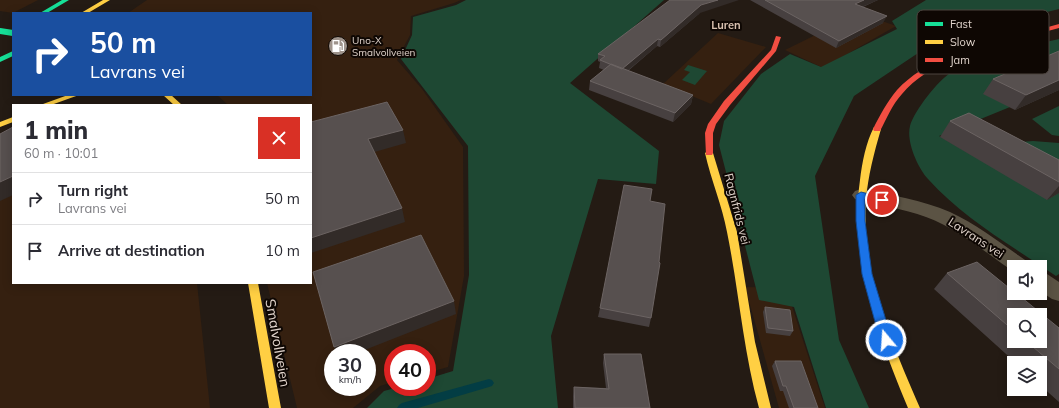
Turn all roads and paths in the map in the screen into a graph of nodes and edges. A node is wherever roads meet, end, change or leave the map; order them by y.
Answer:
1 (49, 0) edge
2 (66, 0) edge
3 (106, 0) edge
4 (33, 12) edge
5 (44, 12) edge
6 (86, 12) edge
7 (1059, 26) edge
8 (1049, 29) edge
9 (778, 37) dead end
10 (12, 54) edge
11 (0, 60) edge
12 (919, 74) edge
13 (58, 96) edge
14 (72, 96) edge
15 (168, 96) edge
16 (46, 104) edge
17 (177, 104) edge
18 (12, 119) edge
19 (0, 125) edge
20 (861, 195) junction
21 (1010, 260) edge
22 (253, 284) edge
23 (1047, 285) edge
24 (1059, 293) edge
25 (275, 408) edge
26 (765, 408) edge
27 (914, 408) edge

1 - 4 main road
2 - 5 main road
3 - 6 main road
7 - 8 main road
9 - 26 main road, Ragnfrids vei
10 - 11 main road
12 - 20 main road
13 - 16 main road
14 - 16 main road
15 - 17 main road
18 - 19 main road
20 - 21 street, Lavrans vei
20 - 27 main road
22 - 25 main road, Smalvollveien
23 - 24 street

